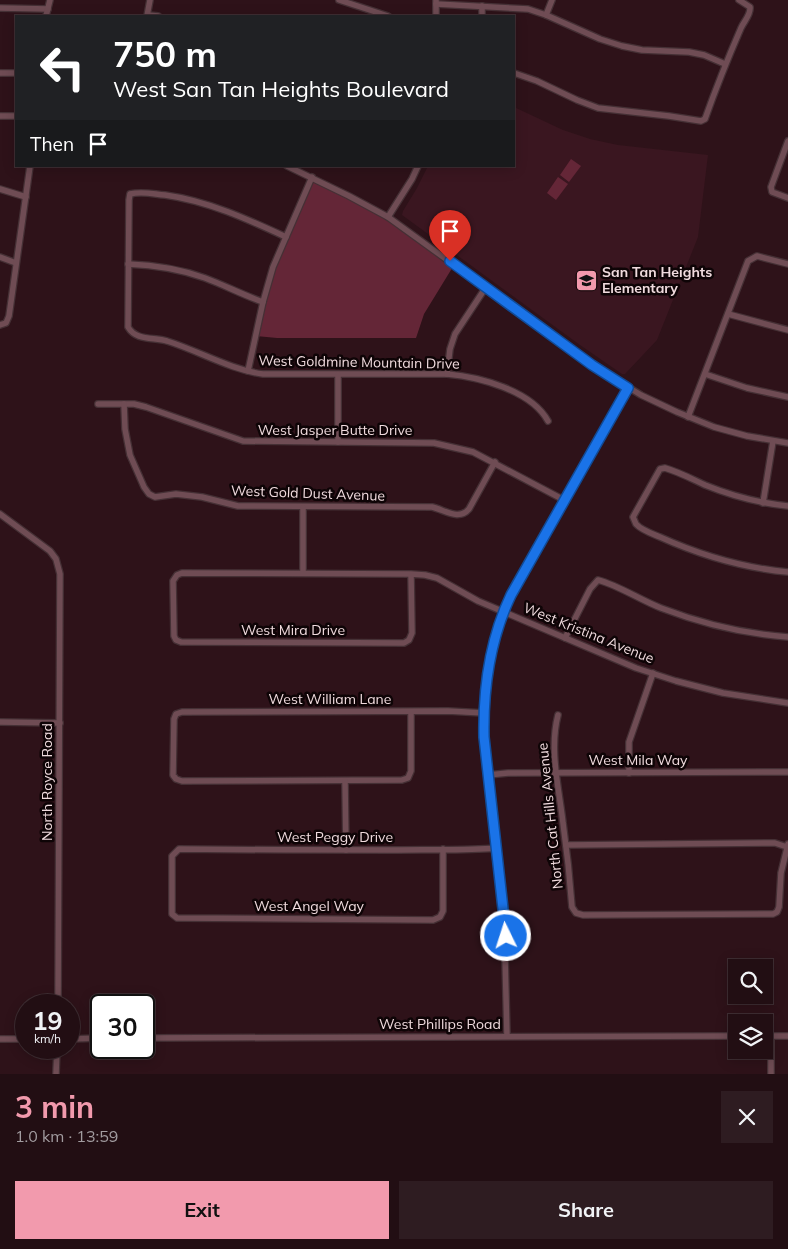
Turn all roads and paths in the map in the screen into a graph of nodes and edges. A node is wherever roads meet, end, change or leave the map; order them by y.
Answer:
1 (50, 0) edge
2 (150, 0) edge
3 (339, 0) edge
4 (552, 0) edge
5 (739, 0) edge
6 (436, 2) edge
7 (482, 6) junction
8 (0, 8) edge
9 (48, 9) junction
10 (46, 15) edge
11 (147, 15) edge
12 (385, 15) edge
13 (436, 15) edge
14 (482, 15) edge
15 (546, 15) junction
16 (725, 64) junction
17 (0, 73) edge
18 (15, 73) edge
19 (515, 73) edge
20 (0, 116) edge
21 (15, 116) edge
22 (788, 141) edge
23 (30, 167) edge
24 (289, 167) edge
25 (417, 167) edge
26 (312, 177) junction
27 (0, 189) edge
28 (26, 197) junction
29 (788, 198) edge
30 (388, 217) junction
31 (286, 237) junction
32 (0, 257) edge
33 (16, 263) junction
34 (128, 264) junction
35 (788, 264) edge
36 (486, 288) junction
37 (263, 302) junction
38 (728, 314) junction
39 (3, 324) edge
40 (788, 330) edge
41 (248, 371) junction
42 (447, 374) junction
43 (705, 374) junction
44 (338, 375) junction
45 (628, 388) junction
46 (788, 397) edge
47 (98, 404) dead end
48 (124, 404) junction
49 (688, 417) junction
50 (548, 421) dead end
51 (773, 441) junction
52 (338, 442) junction
53 (788, 443) edge
54 (495, 462) junction
55 (564, 500) junction
56 (763, 503) junction
57 (788, 506) edge
58 (302, 508) junction
59 (0, 514) edge
60 (788, 572) edge
61 (303, 573) junction
62 (411, 574) junction
63 (503, 612) junction
64 (788, 637) edge
65 (565, 638) junction
66 (176, 640) joint
67 (652, 673) junction
68 (788, 703) edge
69 (411, 712) junction
70 (484, 713) junction
71 (558, 715) dead end
72 (0, 722) edge
73 (60, 723) junction
74 (788, 772) edge
75 (557, 773) junction
76 (629, 773) junction
77 (488, 775) junction
78 (345, 781) junction
79 (566, 845) junction
80 (788, 845) edge
81 (496, 848) junction
82 (443, 849) junction
83 (346, 850) junction
84 (177, 918) joint
85 (58, 994) edge
86 (507, 1036) junction
87 (728, 1036) edge
88 (773, 1036) edge
89 (788, 1036) edge
90 (0, 1038) edge
91 (155, 1038) edge
92 (15, 1039) edge
93 (57, 1059) edge
94 (771, 1059) edge
95 (56, 1074) edge
96 (771, 1074) edge

1 - 9 street
2 - 11 street
3 - 12 street
4 - 15 street
5 - 16 street
6 - 7 street
6 - 13 street
7 - 14 street
7 - 15 street
8 - 9 street
9 - 10 street
15 - 16 street
16 - 19 street
17 - 18 street
20 - 21 street
22 - 29 street
23 - 28 street
24 - 26 street
25 - 30 street
26 - 30 street
26 - 31 street
27 - 28 street
28 - 33 street
30 - 36 street
31 - 34 street
31 - 37 street
32 - 33 street
33 - 39 street
34 - 37 street
34 - 41 street, West Goldmine Mountain Drive
35 - 38 street
36 - 42 street
36 - 45 street
37 - 41 street
38 - 40 street
38 - 43 street
41 - 44 street, West Goldmine Mountain Drive
42 - 44 street, West Goldmine Mountain Drive
42 - 50 street, West Goldmine Mountain Drive
43 - 46 street
43 - 49 street
44 - 52 street
45 - 49 street
45 - 55 street
47 - 48 street, West Jasper Butte Drive
48 - 52 street, West Jasper Butte Drive
48 - 58 street, West Gold Dust Avenue
49 - 51 street
51 - 53 street
51 - 56 street
52 - 54 street, West Jasper Butte Drive
54 - 55 street, West Jasper Butte Drive
54 - 58 street, West Gold Dust Avenue
55 - 63 street
56 - 57 street
56 - 60 street
58 - 61 street
59 - 73 street, North Royce Road
61 - 62 street, West Kristina Avenue
61 - 66 street, West Kristina Avenue
62 - 63 street, West Kristina Avenue
62 - 66 street, West Mira Drive
63 - 65 street, West Kristina Avenue
63 - 70 street
64 - 65 street
65 - 67 street, West Kristina Avenue
67 - 68 street, West Kristina Avenue
67 - 76 street
69 - 70 street, West William Lane
69 - 78 street
69 - 78 street, West William Lane
70 - 77 street
71 - 75 street, North Cat Hills Avenue
72 - 73 street
73 - 85 street, North Royce Road
74 - 76 street, West Mila Way
75 - 76 street, West Mila Way
75 - 77 street, West Mila Way
75 - 79 street, North Cat Hills Avenue
77 - 81 street
78 - 83 street
79 - 80 street
79 - 80 street, North Cat Hills Avenue
81 - 82 street, West Peggy Drive
81 - 86 street
82 - 83 street, West Peggy Drive
82 - 84 street, West Angel Way
83 - 84 street, West Peggy Drive
86 - 87 street, West Phillips Road
86 - 91 street, West Phillips Road
88 - 89 street
90 - 92 street
93 - 95 street
94 - 96 street

